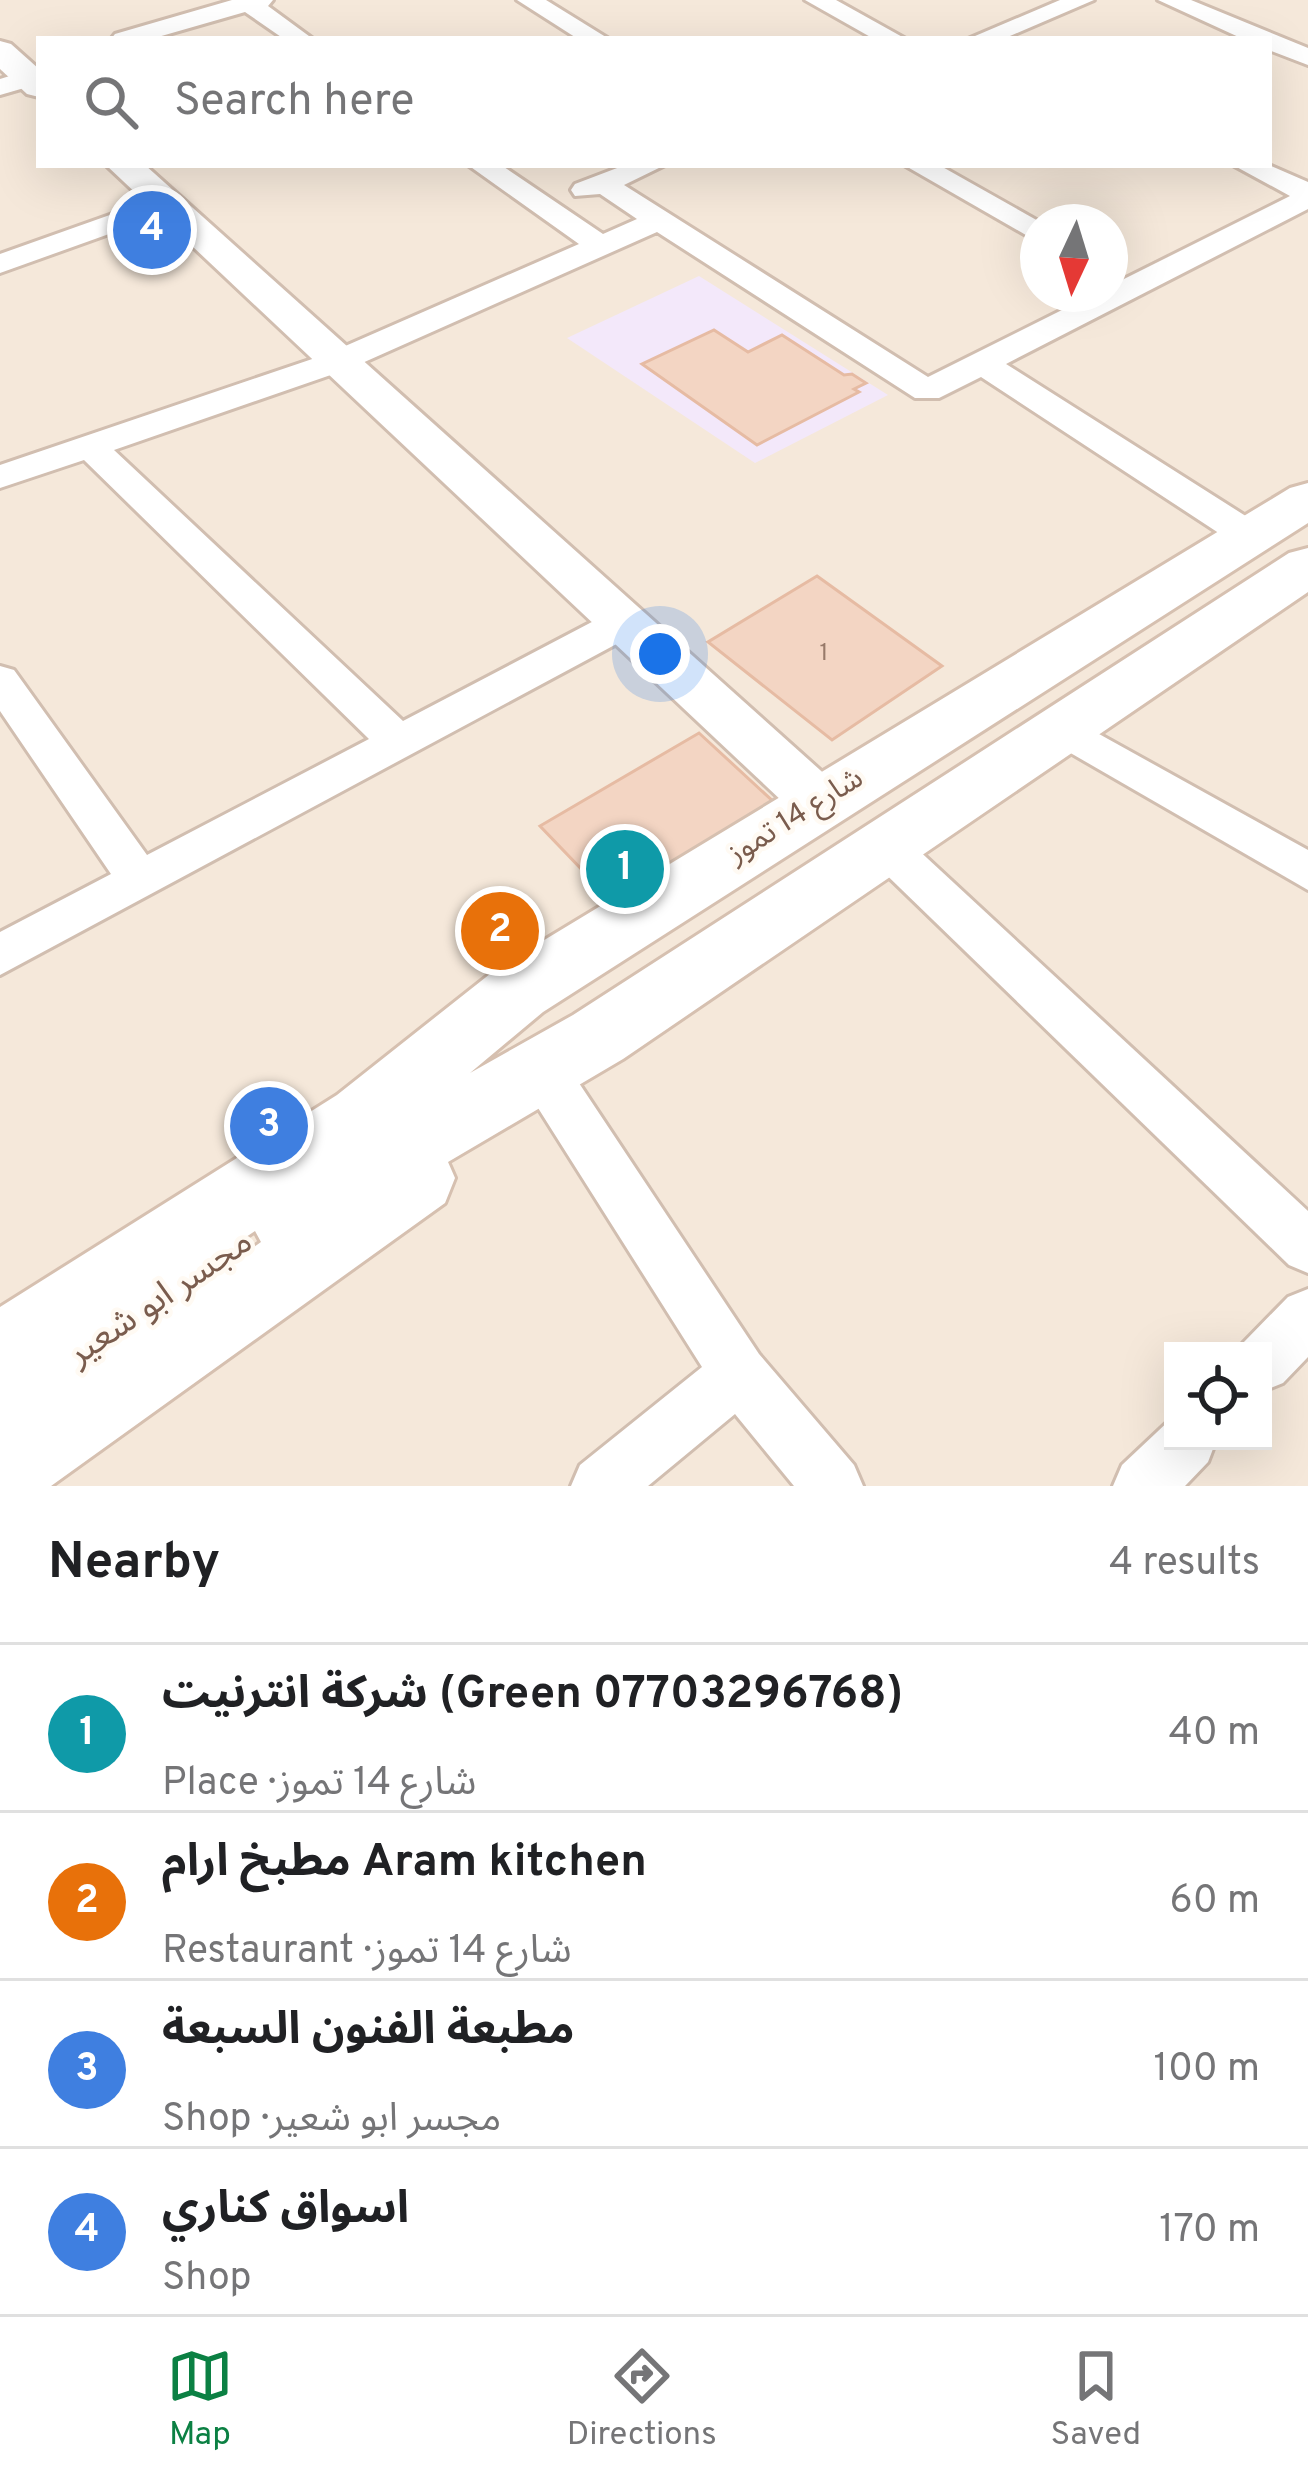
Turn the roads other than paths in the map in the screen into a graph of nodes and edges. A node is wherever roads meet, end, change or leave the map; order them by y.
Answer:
1 (530, 0) edge
2 (817, 0) edge
3 (1082, 0) edge
4 (1170, 0) edge
5 (251, 1) edge
6 (134, 36) edge
7 (296, 36) edge
8 (591, 36) edge
9 (887, 36) edge
10 (990, 36) edge
11 (1257, 36) edge
12 (1272, 42) edge
13 (1308, 57) edge
14 (127, 168) edge
15 (486, 168) edge
16 (643, 168) edge
17 (923, 168) edge
18 (1253, 168) edge
19 (603, 184) junction
20 (1308, 195) edge
21 (166, 204) junction
22 (542, 207) junction
23 (659, 220) junction
24 (1020, 223) edge
25 (600, 245) junction
26 (0, 264) edge
27 (1128, 279) edge
28 (1071, 312) edge
29 (339, 361) junction
30 (984, 364) junction
31 (90, 446) junction
32 (0, 477) edge
33 (1308, 500) edge
34 (1250, 536) junction
35 (1308, 566) edge
36 (623, 622) junction
37 (0, 680) edge
38 (1063, 729) junction
39 (398, 742) junction
40 (819, 802) junction
41 (884, 845) junction
42 (1308, 872) edge
43 (140, 880) junction
44 (0, 955) edge
45 (520, 992) junction
46 (575, 1061) junction
47 (312, 1175) junction
48 (1308, 1247) edge
49 (1308, 1317) edge
50 (0, 1318) edge
51 (0, 1354) edge
52 (1272, 1354) edge
53 (739, 1374) junction
54 (0, 1407) edge
55 (1178, 1450) edge
56 (0, 1471) edge
57 (601, 1486) edge
58 (833, 1486) edge
59 (1143, 1486) edge

1 - 8 street
2 - 9 street
3 - 10 street
4 - 11 street
5 - 6 street
5 - 7 street
12 - 13 street
14 - 21 street
15 - 22 street
16 - 19 street
17 - 24 street
18 - 20 street
19 - 22 street
19 - 23 street
20 - 27 street
21 - 26 street
21 - 29 street
22 - 25 street
23 - 25 street
23 - 30 street
25 - 29 street
28 - 30 street
29 - 31 street
29 - 36 street
30 - 34 street
31 - 32 street
31 - 39 street
33 - 34 main road, شارع 14 تموز
34 - 40 main road, شارع 14 تموز
35 - 38 main road
36 - 39 street
36 - 40 street
37 - 43 street
38 - 41 main road
38 - 42 street
39 - 43 street
40 - 45 main road, شارع 14 تموز
41 - 46 main road
41 - 48 street
43 - 44 street
45 - 47 main road, شارع 14 تموز
45 - 50 main road
46 - 47 main road
46 - 53 street
46 - 56 main road
47 - 51 main road, مجسر ابو شعير
47 - 54 main road, مجسر ابو شعير
49 - 52 street
53 - 57 street
53 - 58 street
55 - 59 street

